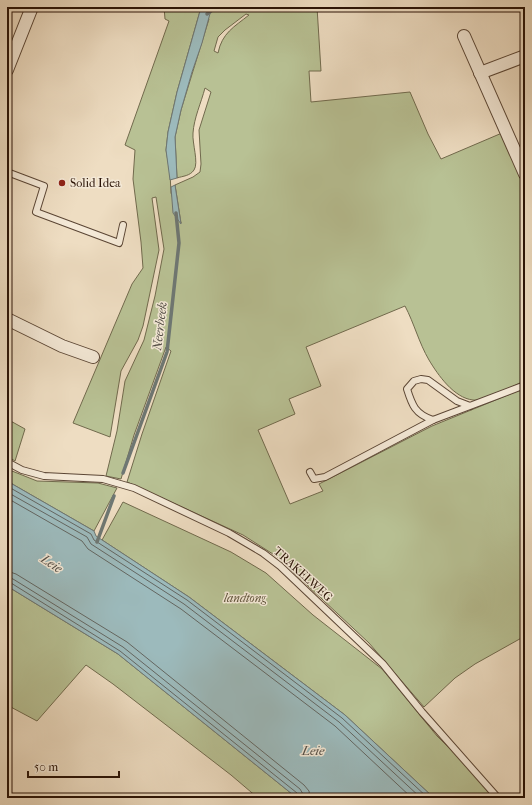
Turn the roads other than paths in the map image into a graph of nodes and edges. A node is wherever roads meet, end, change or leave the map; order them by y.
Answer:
1 (32, 7) edge
2 (464, 36) dead end
3 (10, 56) edge
4 (525, 56) edge
5 (7, 70) edge
6 (480, 73) junction
7 (7, 172) edge
8 (525, 174) edge
9 (123, 225) dead end
10 (7, 319) edge
11 (93, 357) dead end
12 (525, 385) edge
13 (470, 406) junction
14 (433, 420) junction
15 (7, 462) edge
16 (310, 472) dead end
17 (498, 798) edge

1 - 3 street
2 - 6 street
3 - 5 street
4 - 6 street
6 - 8 street
7 - 9 lane
10 - 11 street
12 - 13 lane
13 - 14 lane
13 - 14 lane
14 - 16 lane
15 - 17 lane, TRAKELWEG

